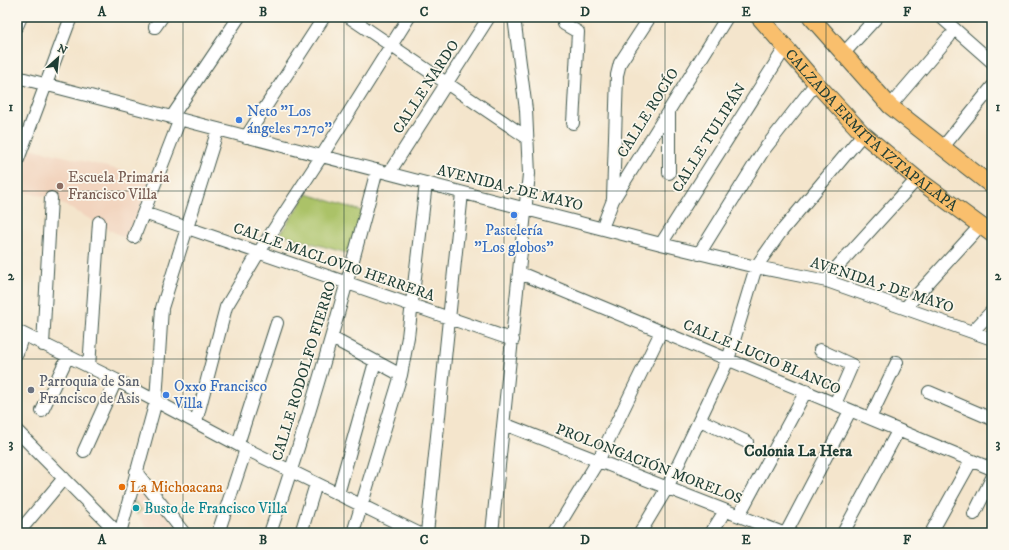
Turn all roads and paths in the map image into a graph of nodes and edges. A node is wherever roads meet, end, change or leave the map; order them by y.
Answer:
1 (21, 17) edge
2 (71, 17) edge
3 (162, 17) edge
4 (239, 17) edge
5 (324, 17) edge
6 (349, 17) edge
7 (409, 17) edge
8 (489, 17) edge
9 (514, 17) edge
10 (650, 17) edge
11 (726, 17) edge
12 (759, 17) edge
13 (811, 17) edge
14 (877, 17) edge
15 (940, 17) edge
16 (566, 20) edge
17 (17, 26) edge
18 (155, 27) dead end
19 (949, 37) dead end
20 (391, 44) junction
21 (785, 48) junction
22 (843, 54) junction
23 (992, 62) edge
24 (17, 77) edge
25 (447, 83) junction
26 (816, 83) junction
27 (45, 84) junction
28 (992, 87) edge
29 (890, 106) junction
30 (669, 110) junction
31 (175, 119) junction
32 (573, 123) dead end
33 (218, 129) junction
34 (863, 134) junction
35 (246, 137) junction
36 (526, 137) junction
37 (943, 147) junction
38 (321, 157) junction
39 (17, 162) edge
40 (377, 170) junction
41 (669, 173) dead end
42 (389, 174) junction
43 (918, 179) junction
44 (426, 183) junction
45 (992, 186) edge
46 (462, 193) junction
47 (51, 198) dead end
48 (613, 200) junction
49 (527, 210) junction
50 (144, 213) junction
51 (99, 222) dead end
52 (602, 228) junction
53 (187, 229) junction
54 (986, 230) edge
55 (134, 237) dead end
56 (661, 244) junction
57 (259, 252) junction
58 (699, 254) junction
59 (756, 267) junction
60 (520, 273) junction
61 (827, 281) junction
62 (348, 282) junction
63 (412, 305) junction
64 (906, 307) junction
65 (992, 311) edge
66 (450, 319) junction
67 (277, 323) dead end
68 (973, 331) junction
69 (661, 332) junction
70 (20, 333) edge
71 (332, 338) junction
72 (992, 339) edge
73 (513, 340) junction
74 (43, 345) junction
75 (820, 350) dead end
76 (17, 353) edge
77 (68, 356) junction
78 (728, 360) junction
79 (375, 362) junction
80 (898, 362) dead end
81 (89, 366) junction
82 (401, 375) junction
83 (116, 380) junction
84 (806, 391) junction
85 (929, 392) dead end
86 (156, 400) junction
87 (835, 404) junction
88 (42, 411) dead end
89 (850, 411) junction
90 (870, 418) junction
91 (992, 419) edge
92 (700, 420) junction
93 (196, 422) junction
94 (504, 424) junction
95 (17, 431) edge
96 (898, 431) junction
97 (747, 442) dead end
98 (242, 446) junction
99 (84, 451) dead end
100 (598, 461) junction
101 (971, 461) junction
102 (992, 469) edge
103 (291, 471) junction
104 (136, 472) junction
105 (64, 478) junction
106 (992, 478) edge
107 (316, 484) junction
108 (667, 488) junction
109 (338, 494) junction
110 (360, 506) junction
111 (725, 511) junction
112 (974, 514) dead end
113 (739, 516) junction
114 (20, 530) edge
115 (119, 533) edge
116 (184, 533) edge
117 (218, 533) edge
118 (270, 533) edge
119 (301, 533) edge
120 (353, 533) edge
121 (418, 533) edge
122 (427, 533) edge
123 (492, 533) edge
124 (554, 533) edge
125 (640, 533) edge
126 (711, 533) edge
127 (785, 533) edge
128 (843, 533) edge
129 (931, 533) edge

1 - 17 street
2 - 27 street
3 - 18 street
4 - 31 street
5 - 35 street
6 - 20 street
7 - 20 street
8 - 25 street, CALLE NARDO
9 - 36 street
10 - 48 street
11 - 30 street, CALLE ROCÍO
12 - 21 main road, CALZADA ERMITA IZTAPALAPA
13 - 22 main road, CALZADA ERMITA IZTAPALAPA
14 - 22 street
15 - 23 street
16 - 32 street
19 - 29 street
20 - 25 street
20 - 38 street
21 - 26 main road, CALZADA ERMITA IZTAPALAPA
21 - 56 street, CALLE TULIPÁN
22 - 29 main road, CALZADA ERMITA IZTAPALAPA
24 - 27 street, AVENIDA 5 DE MAYO
25 - 36 street
25 - 42 street, CALLE NARDO
26 - 34 main road, CALZADA ERMITA IZTAPALAPA
26 - 58 street
27 - 31 street, AVENIDA 5 DE MAYO
27 - 39 street
28 - 37 street
29 - 37 main road, CALZADA ERMITA IZTAPALAPA
30 - 41 street
30 - 48 street, CALLE ROCÍO
31 - 33 street, AVENIDA 5 DE MAYO
31 - 50 street
33 - 35 street, AVENIDA 5 DE MAYO
33 - 53 street
34 - 43 main road, CALZADA ERMITA IZTAPALAPA
34 - 59 street
35 - 38 street, AVENIDA 5 DE MAYO
36 - 49 street
37 - 45 main road, CALZADA ERMITA IZTAPALAPA
38 - 40 street, AVENIDA 5 DE MAYO
38 - 57 street
40 - 42 street, AVENIDA 5 DE MAYO
40 - 62 street, CALLE RODOLFO FIERRO
42 - 44 street, AVENIDA 5 DE MAYO
43 - 54 main road, CALZADA ERMITA IZTAPALAPA
43 - 61 street
44 - 46 street, AVENIDA 5 DE MAYO
44 - 63 street
46 - 49 street, AVENIDA 5 DE MAYO
46 - 66 street
47 - 74 street
48 - 52 street, CALLE ROCÍO
49 - 52 street, AVENIDA 5 DE MAYO
49 - 60 street
50 - 53 street, CALLE MACLOVIO HERRERA
50 - 55 street
51 - 81 street
52 - 56 street, AVENIDA 5 DE MAYO
53 - 57 street, CALLE MACLOVIO HERRERA
53 - 86 street
54 - 64 street
56 - 58 street, AVENIDA 5 DE MAYO
57 - 62 street, CALLE MACLOVIO HERRERA
57 - 93 street
58 - 59 street, AVENIDA 5 DE MAYO
59 - 61 street, AVENIDA 5 DE MAYO
59 - 78 street
60 - 69 street, CALLE LUCIO BLANCO
60 - 73 street
61 - 64 street, AVENIDA 5 DE MAYO
62 - 63 street, CALLE MACLOVIO HERRERA
62 - 71 street, CALLE RODOLFO FIERRO
63 - 66 street, CALLE MACLOVIO HERRERA
63 - 82 street
64 - 68 street, AVENIDA 5 DE MAYO
65 - 68 street
66 - 73 street, CALLE MACLOVIO HERRERA
66 - 122 street
67 - 98 street
68 - 72 street, AVENIDA 5 DE MAYO
69 - 78 street, CALLE LUCIO BLANCO
69 - 100 street
70 - 74 street
70 - 76 street
71 - 79 street
71 - 103 street, CALLE RODOLFO FIERRO
73 - 94 street
74 - 77 street
75 - 87 street
77 - 81 street
77 - 88 street
78 - 84 street, CALLE LUCIO BLANCO
78 - 92 street
79 - 82 street
79 - 109 street
80 - 90 street
81 - 83 street
82 - 110 street
83 - 86 street
83 - 99 street
84 - 87 street, CALLE LUCIO BLANCO
84 - 113 street
85 - 91 street
86 - 93 street
86 - 104 street
87 - 89 street, CALLE LUCIO BLANCO
89 - 90 street, CALLE LUCIO BLANCO
89 - 127 street
90 - 96 street, CALLE LUCIO BLANCO
92 - 97 street
92 - 108 street
93 - 98 street
94 - 100 street, PROLONGACIÓN MORELOS
94 - 123 street
95 - 105 street
96 - 101 street, CALLE LUCIO BLANCO
96 - 128 street
98 - 103 street
98 - 117 street
100 - 108 street, PROLONGACIÓN MORELOS
100 - 124 street
101 - 102 street, CALLE LUCIO BLANCO
101 - 129 street
103 - 107 street
103 - 118 street, CALLE RODOLFO FIERRO
104 - 115 street
104 - 116 street
105 - 114 street
105 - 115 street
106 - 112 street
107 - 109 street
107 - 119 street
108 - 111 street, PROLONGACIÓN MORELOS
108 - 125 street
109 - 110 street
110 - 120 street
110 - 121 street
111 - 113 street, PROLONGACIÓN MORELOS
111 - 126 street
113 - 127 street, PROLONGACIÓN MORELOS

